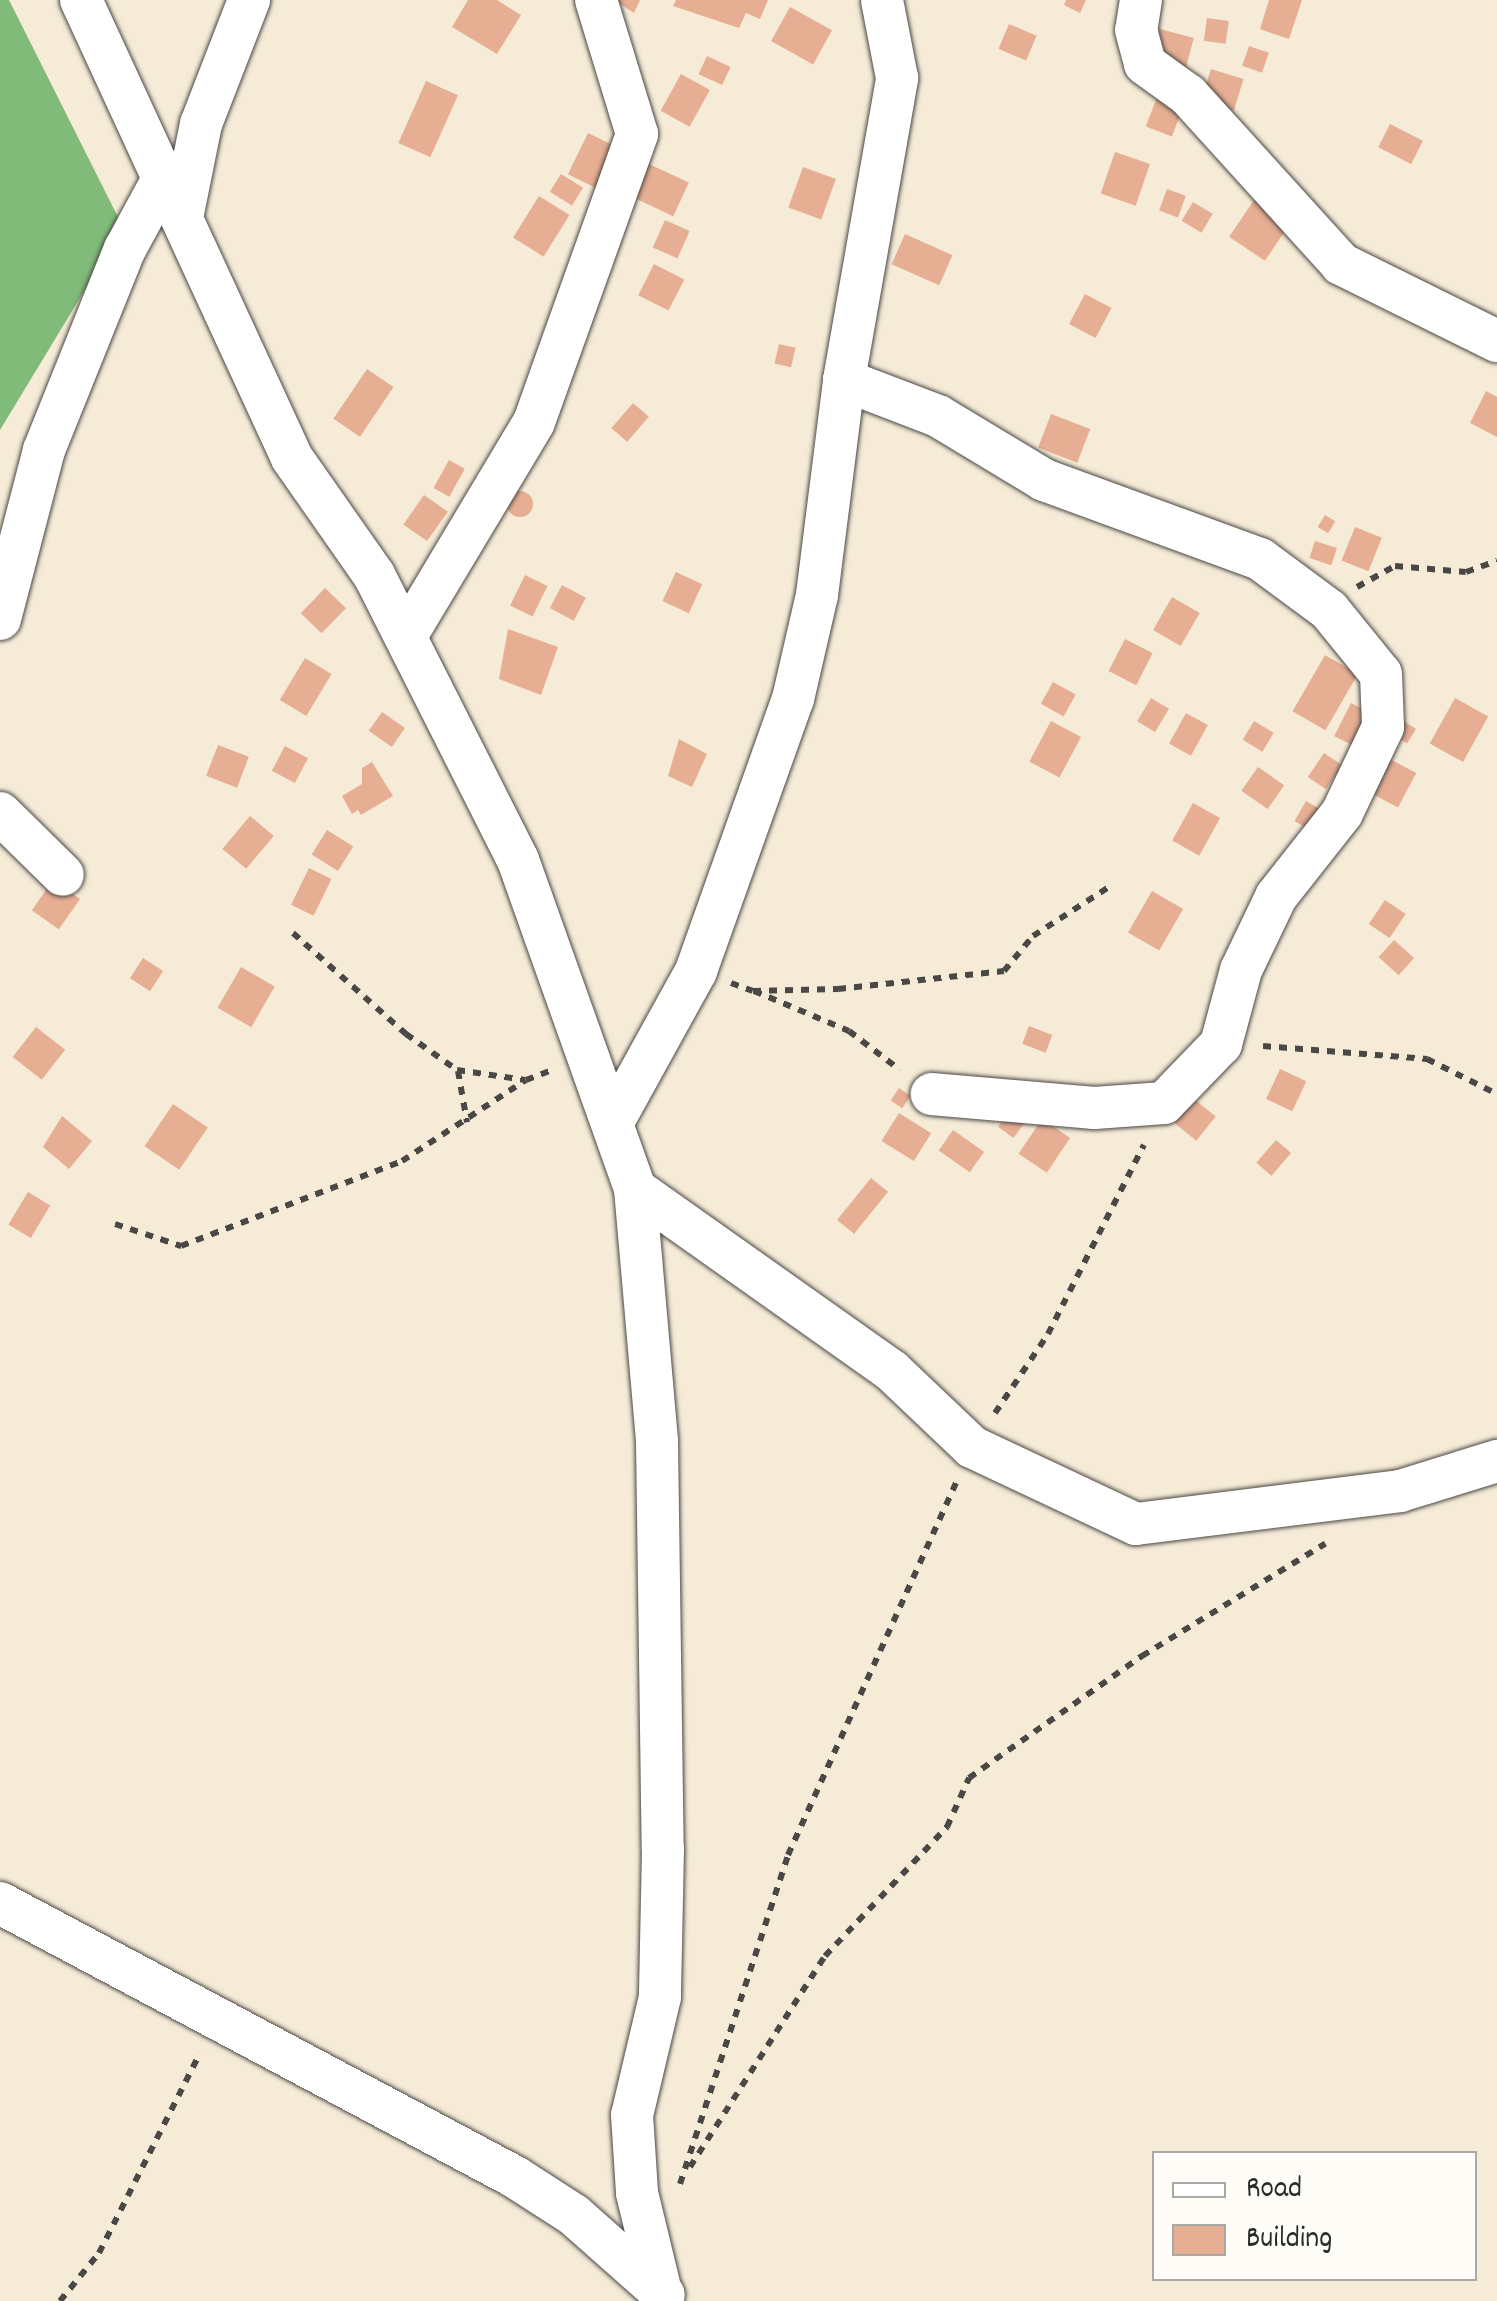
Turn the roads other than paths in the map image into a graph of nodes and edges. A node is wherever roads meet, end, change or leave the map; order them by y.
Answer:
1 (80, 0) edge
2 (248, 0) edge
3 (596, 0) edge
4 (882, 0) edge
5 (1141, 0) edge
6 (166, 174) junction
7 (183, 213) junction
8 (1497, 341) edge
9 (844, 380) junction
10 (0, 619) edge
11 (406, 636) junction
12 (0, 813) edge
13 (63, 875) dead end
14 (932, 1094) road end
15 (614, 1118) junction
16 (635, 1190) junction
17 (1497, 1461) edge
18 (0, 1902) edge
19 (664, 2294) edge

1 - 6 street
2 - 7 street
3 - 11 street
4 - 9 street
5 - 8 street
6 - 7 street
6 - 10 street
7 - 11 street
9 - 14 street
9 - 15 street
11 - 15 street
12 - 13 street
15 - 16 street
16 - 17 street
16 - 19 street
18 - 19 street

